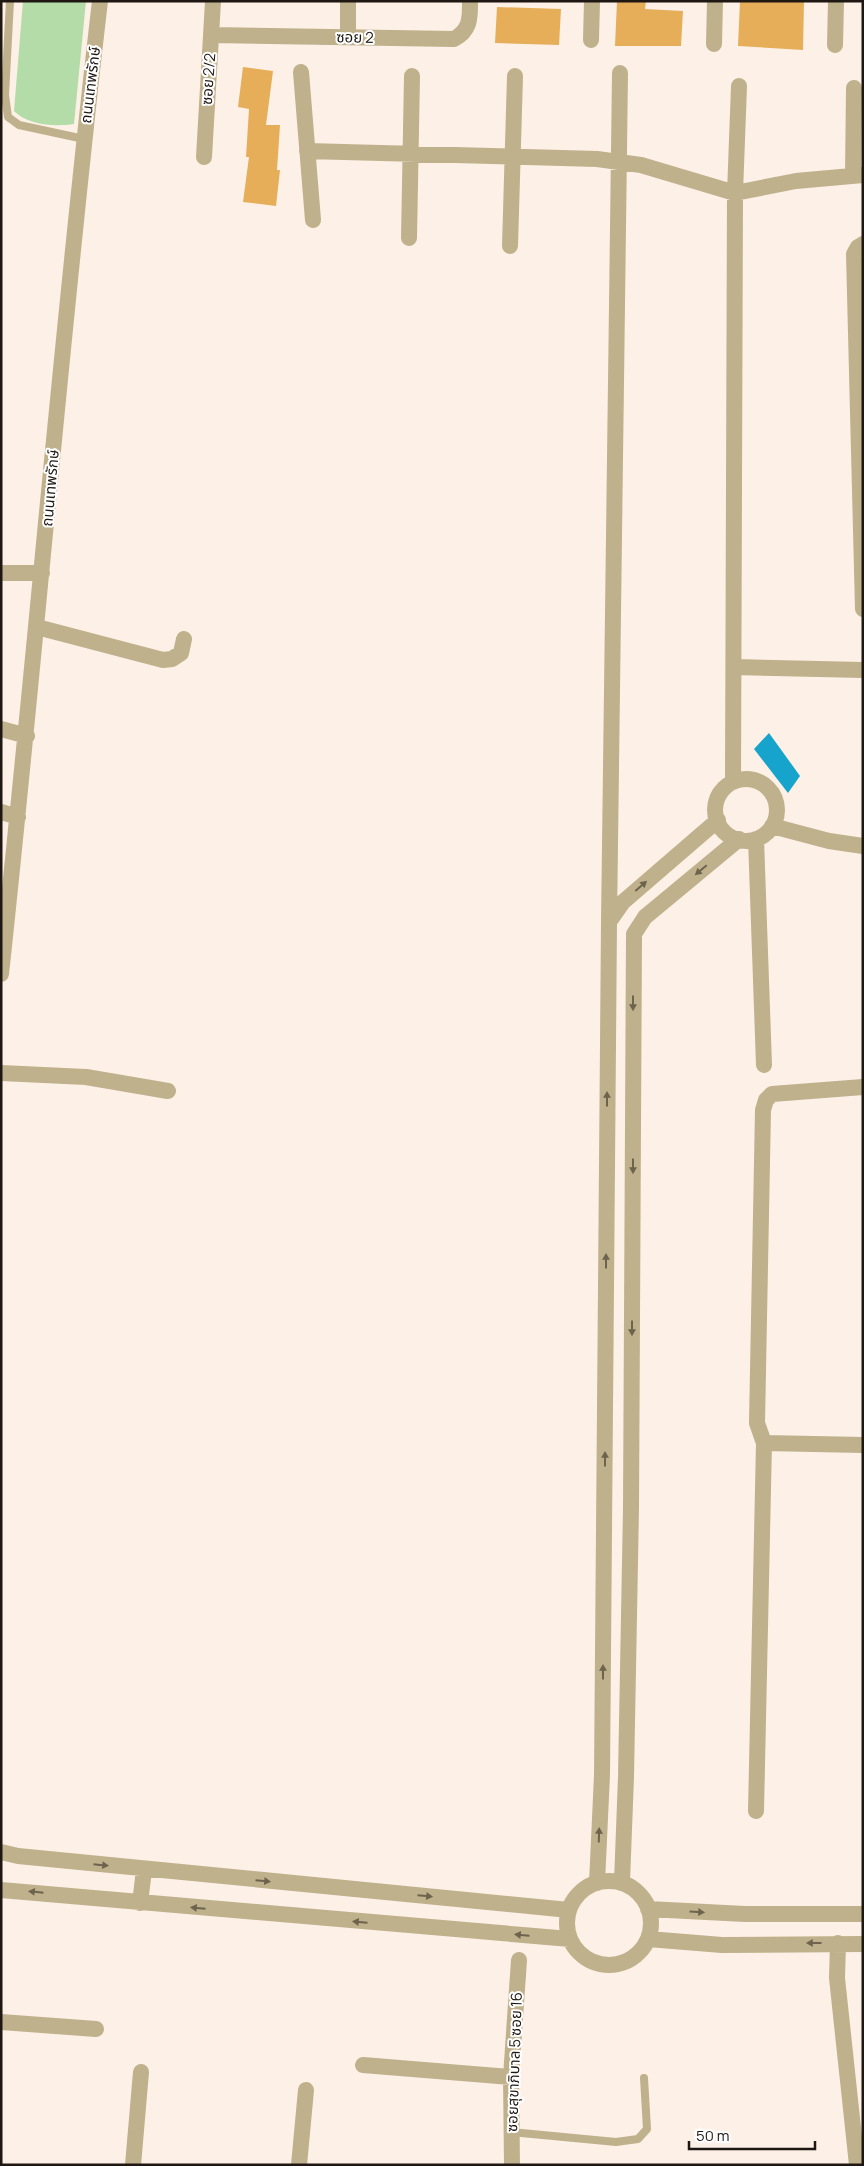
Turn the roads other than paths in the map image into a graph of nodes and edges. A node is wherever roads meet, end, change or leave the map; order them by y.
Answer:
1 (10, 1) edge
2 (100, 1) edge
3 (213, 1) edge
4 (348, 1) edge
5 (470, 1) edge
6 (592, 1) edge
7 (715, 1) edge
8 (836, 1) edge
9 (211, 35) junction
10 (348, 37) junction
11 (591, 40) dead end
12 (714, 44) dead end
13 (835, 45) dead end
14 (301, 72) dead end
15 (620, 73) dead end
16 (412, 76) dead end
17 (515, 76) dead end
18 (739, 86) dead end
19 (854, 88) dead end
20 (84, 139) junction
21 (307, 151) junction
22 (411, 154) junction
23 (204, 157) dead end
24 (513, 158) junction
25 (620, 161) junction
26 (858, 176) edge
27 (735, 193) junction
28 (313, 220) dead end
29 (409, 238) dead end
30 (863, 244) edge
31 (510, 246) dead end
32 (1, 573) edge
33 (42, 573) junction
34 (863, 610) edge
35 (37, 627) junction
36 (184, 639) dead end
37 (734, 667) junction
38 (863, 670) edge
39 (1, 729) edge
40 (27, 736) junction
41 (733, 782) junction
42 (1, 812) edge
43 (18, 817) junction
44 (718, 820) junction
45 (772, 826) junction
46 (738, 839) junction
47 (756, 839) junction
48 (863, 846) edge
49 (608, 922) junction
50 (634, 934) junction
51 (1, 974) edge
52 (764, 1065) dead end
53 (1, 1073) edge
54 (863, 1088) edge
55 (168, 1092) dead end
56 (764, 1443) junction
57 (863, 1445) edge
58 (604, 1508) junction
59 (631, 1508) junction
60 (602, 1775) junction
61 (626, 1776) junction
62 (756, 1811) dead end
63 (1, 1852) edge
64 (144, 1870) junction
65 (622, 1882) junction
66 (597, 1883) junction
67 (1, 1890) edge
68 (140, 1903) junction
69 (648, 1909) junction
70 (569, 1910) junction
71 (863, 1914) edge
72 (570, 1939) junction
73 (648, 1939) junction
74 (838, 1943) junction
75 (863, 1944) edge
76 (519, 1960) dead end
77 (1, 2022) edge
78 (96, 2029) dead end
79 (363, 2065) dead end
80 (141, 2072) dead end
81 (511, 2077) junction
82 (644, 2078) dead end
83 (306, 2090) dead end
84 (512, 2132) junction
85 (133, 2165) edge
86 (299, 2165) edge
87 (512, 2165) edge
88 (857, 2165) edge

1 - 20 lane
2 - 20 street, ถนนเทพรักษ์
3 - 9 street, ซอย 2/2
4 - 10 street
5 - 10 street, ซอย 2
6 - 11 street
7 - 12 street
8 - 13 street
9 - 10 street, ซอย 2
9 - 23 street, ซอย 2/2
14 - 21 street
15 - 25 street
16 - 22 street
17 - 24 street
18 - 27 street
19 - 26 street
20 - 33 street, ถนนเทพรักษ์
21 - 22 street
21 - 28 street
22 - 24 street
22 - 29 street
24 - 25 street
24 - 31 street
25 - 27 street
25 - 49 street
26 - 27 street
27 - 37 street
30 - 34 street
32 - 33 street
33 - 35 street, ถนนเทพรักษ์
35 - 36 street
35 - 40 street, ถนนเทพรักษ์
37 - 38 street
37 - 41 street
39 - 40 street
40 - 43 street, ถนนเทพรักษ์
41 - 44 street
41 - 45 street
42 - 43 street
43 - 51 street, ถนนเทพรักษ์
44 - 46 street
49 -> 44 street
45 - 47 street
45 - 48 street
46 - 47 street
46 -> 50 street
47 - 52 street
49 - 50 street
58 -> 49 street
50 -> 59 street
53 - 55 street
54 - 56 street
56 - 57 street
56 - 62 street
58 - 59 street
60 -> 58 street
59 - 61 street
60 - 61 street
66 -> 60 street
61 - 65 street
63 -> 64 street
64 - 68 street
64 -> 70 street
65 - 66 street
65 - 69 street
66 - 70 street
68 -> 67 street
72 -> 68 street
69 -> 71 street
69 - 73 street
70 - 72 street
72 - 73 street
74 -> 73 street
74 - 75 street
74 - 88 street
76 - 81 street, ซอยสุขาภิบาล 5 ซอย 16
77 - 78 street
79 - 81 street
80 - 85 street
81 - 84 street, ซอยสุขาภิบาล 5 ซอย 16
82 - 84 lane
83 - 86 street
84 - 87 street, ซอยสุขาภิบาล 5 ซอย 16

